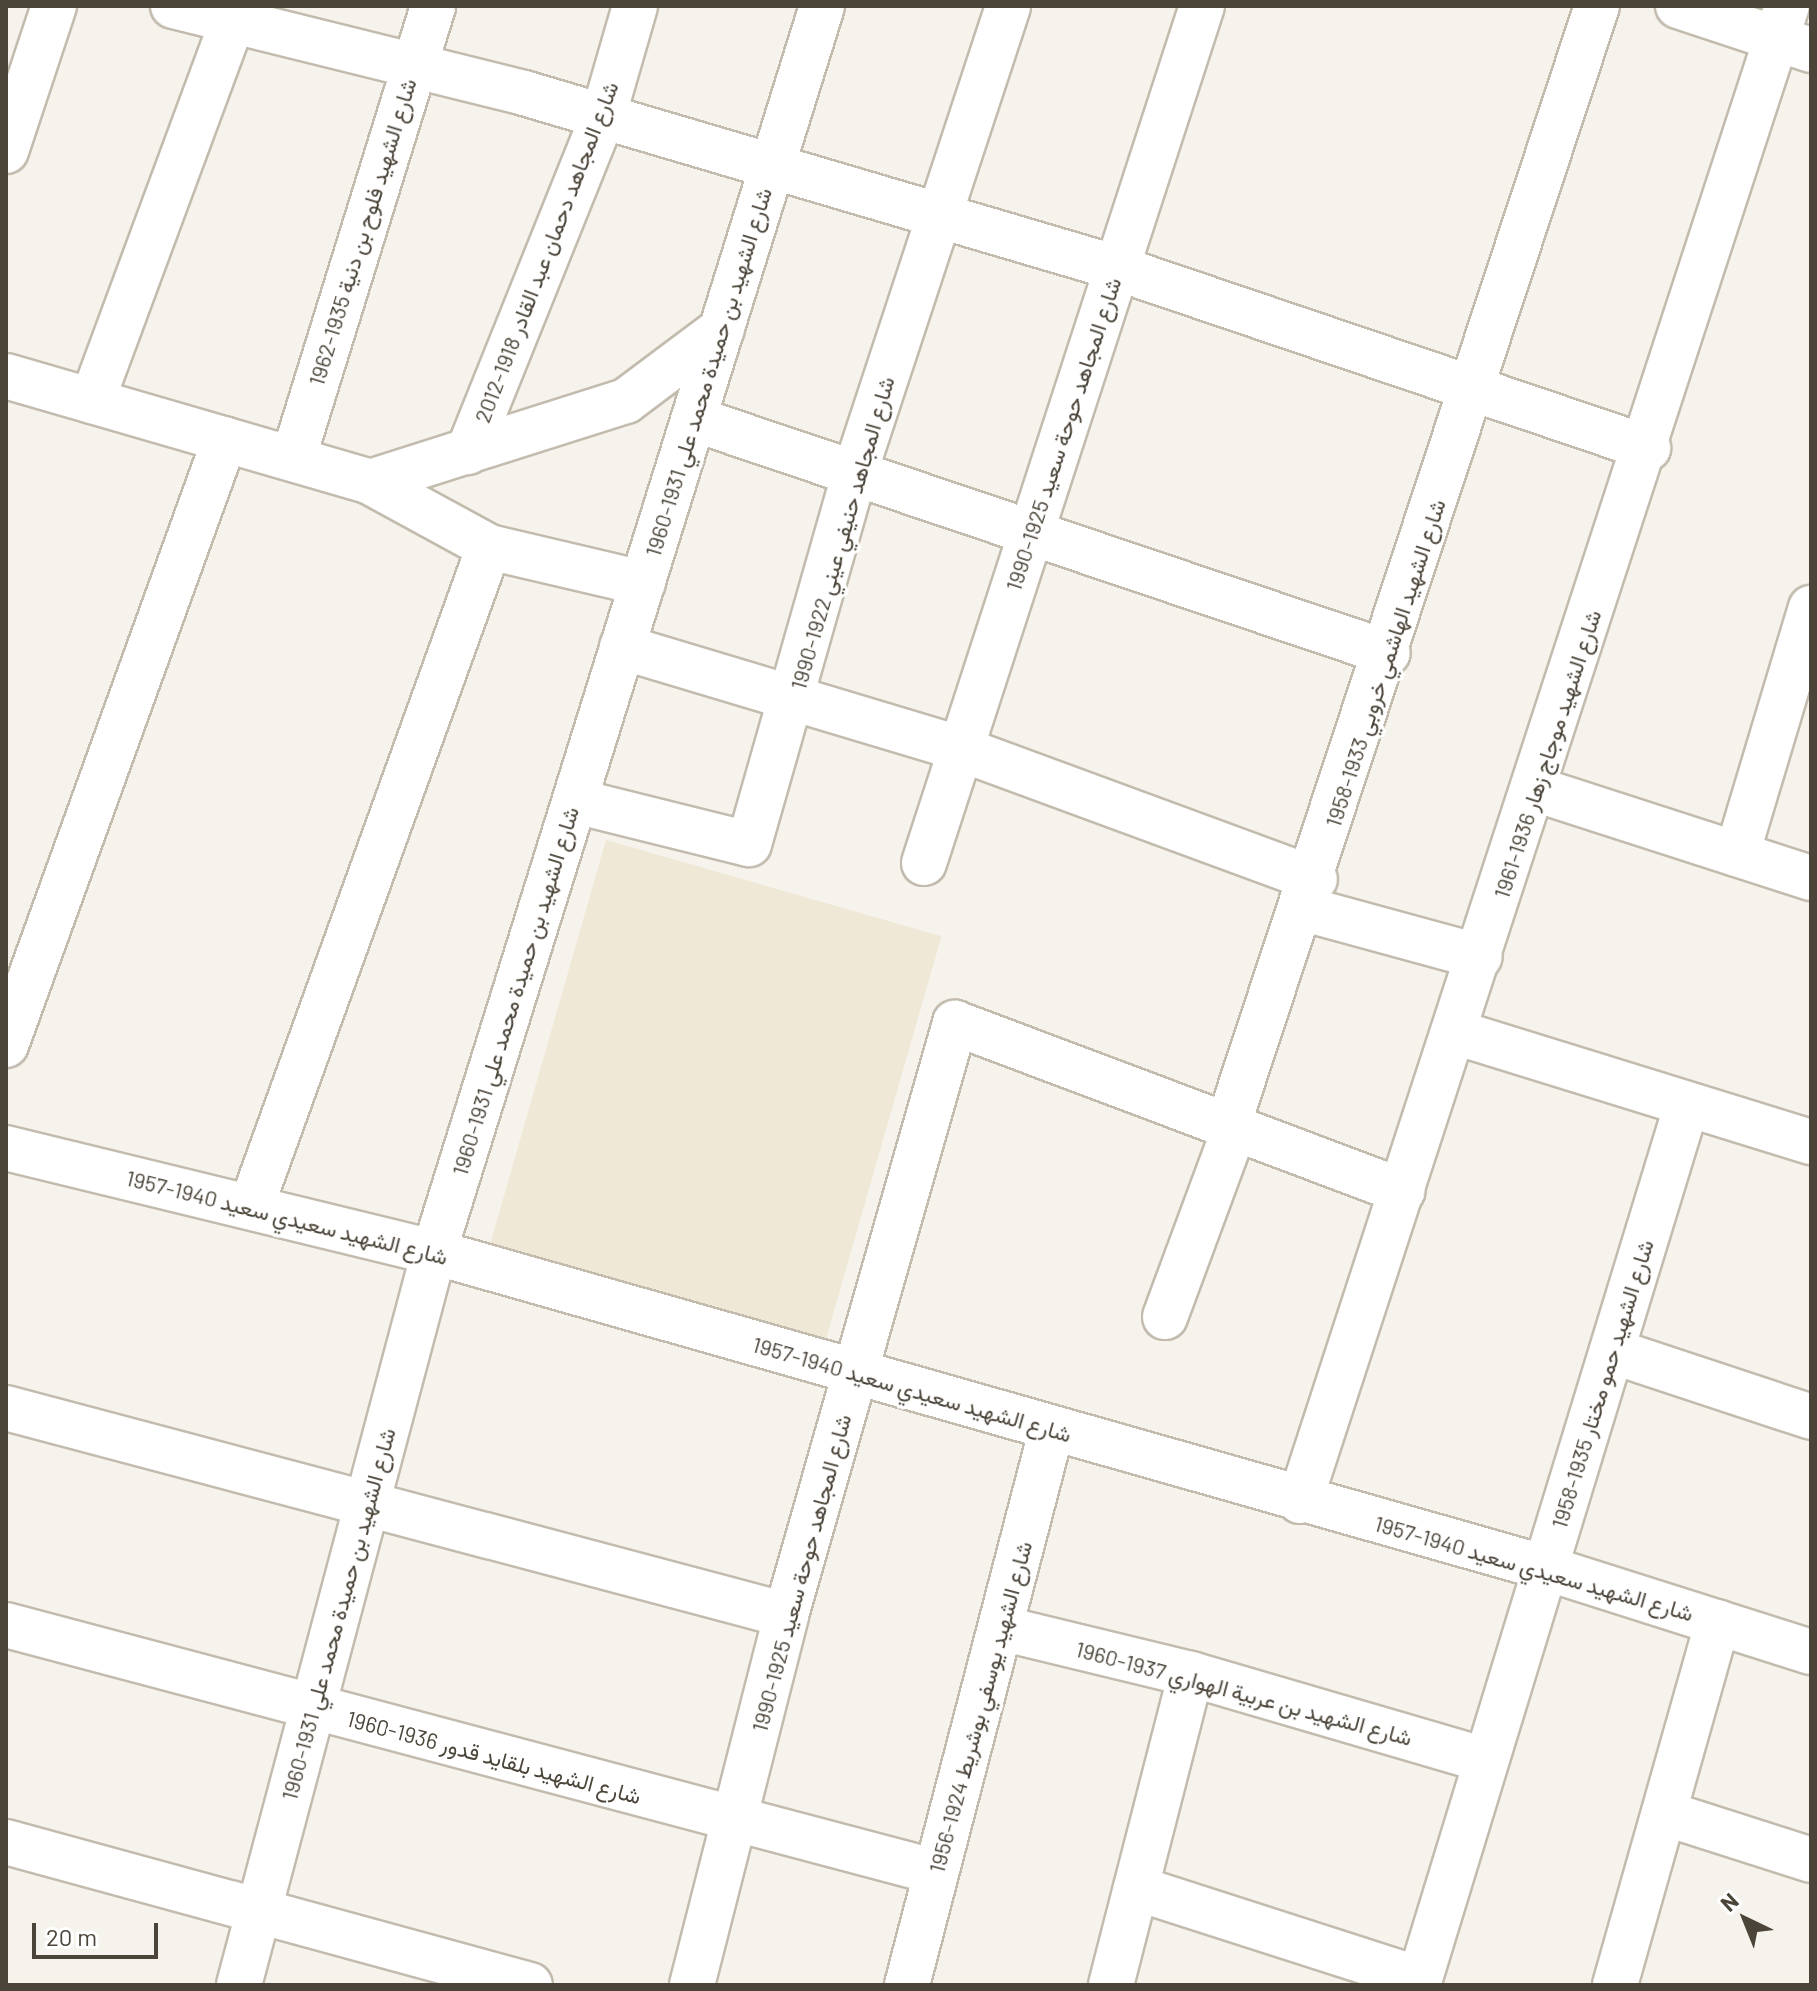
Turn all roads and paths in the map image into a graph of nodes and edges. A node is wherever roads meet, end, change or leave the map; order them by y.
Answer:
1 (54, 6) edge
2 (173, 6) edge
3 (433, 6) edge
4 (635, 6) edge
5 (822, 6) edge
6 (1008, 6) edge
7 (1202, 6) edge
8 (1597, 6) edge
9 (1678, 6) edge
10 (236, 14) edge
11 (1792, 32) edge
12 (413, 66) junction
13 (603, 117) junction
14 (6, 151) edge
15 (772, 168) junction
16 (940, 216) junction
17 (1117, 268) junction
18 (722, 329) junction
19 (6, 376) edge
20 (1474, 388) junction
21 (92, 401) junction
22 (694, 419) junction
23 (225, 439) junction
24 (1648, 448) junction
25 (468, 452) junction
26 (293, 459) junction
27 (855, 472) junction
28 (370, 482) junction
29 (1032, 531) junction
30 (489, 547) junction
31 (643, 583) junction
32 (1811, 608) edge
33 (622, 647) junction
34 (1388, 653) junction
35 (794, 699) junction
36 (961, 749) junction
37 (1535, 789) junction
38 (575, 801) junction
39 (1737, 854) junction
40 (924, 863) dead end
41 (1811, 878) edge
42 (1310, 894) junction
43 (1480, 957) junction
44 (1455, 1032) junction
45 (6, 1045) edge
46 (1687, 1104) junction
47 (1228, 1125) junction
48 (1811, 1142) edge
49 (6, 1148) edge
50 (1403, 1191) junction
51 (251, 1207) junction
52 (434, 1252) junction
53 (1165, 1317) dead end
54 (1612, 1351) junction
55 (854, 1374) junction
56 (6, 1408) edge
57 (1811, 1417) edge
58 (1052, 1428) junction
59 (1300, 1501) junction
60 (366, 1508) junction
61 (1546, 1568) junction
62 (786, 1615) junction
63 (1718, 1622) junction
64 (6, 1625) edge
65 (1001, 1628) junction
66 (1811, 1652) edge
67 (1191, 1674) junction
68 (313, 1708) junction
69 (1486, 1760) junction
70 (1664, 1813) junction
71 (737, 1822) junction
72 (6, 1842) edge
73 (1811, 1860) edge
74 (936, 1872) junction
75 (1136, 1888) junction
76 (260, 1908) junction
77 (1419, 1982) edge
78 (239, 1985) edge
79 (530, 1985) edge
80 (692, 1985) edge
81 (907, 1985) edge
82 (1111, 1985) edge
83 (1615, 1985) edge

1 - 14 street
2 - 10 street
3 - 12 street, شارع الشهيد فلوح بن دنية 1935-1962
4 - 13 street, شارع المجاهد دحمان عبد القادر 1918-2012
5 - 15 street, شارع الشهيد بن حميدة محمد علي 1931-1960
6 - 16 street, شارع المجاهد حنيفي عيني 1922-1990
7 - 17 street, شارع المجاهد حوحة سعيد 1925-1990
8 - 20 street, شارع الشهيد الهاشمي خروبي 1933-1958
9 - 11 street
10 - 12 street
10 - 21 street
11 - 24 street, شارع الشهيد موجاج زهار 1936-1961
12 - 13 street
12 - 26 street, شارع الشهيد فلوح بن دنية 1935-1962
13 - 15 street
13 - 25 street, شارع المجاهد دحمان عبد القادر 1918-2012
15 - 16 street
15 - 18 street, شارع الشهيد بن حميدة محمد علي 1931-1960
16 - 17 street
16 - 27 street, شارع المجاهد حنيفي عيني 1922-1990
17 - 20 street
17 - 29 street, شارع المجاهد حوحة سعيد 1925-1990
18 - 22 street, شارع الشهيد بن حميدة محمد علي 1931-1960
18 - 25 street
19 - 21 street
20 - 24 street
20 - 34 street, شارع الشهيد الهاشمي خروبي 1933-1958
21 - 23 street
22 - 27 street
22 - 31 street, شارع الشهيد بن حميدة محمد علي 1931-1960
23 - 26 street
23 - 45 street
24 - 37 street, شارع الشهيد موجاج زهار 1936-1961
25 - 28 street
26 - 28 street
27 - 29 street
27 - 35 street, شارع المجاهد حنيفي عيني 1922-1990
28 - 30 street
29 - 34 street
29 - 36 street, شارع المجاهد حوحة سعيد 1925-1990
30 - 31 street
30 - 51 street
31 - 33 street, شارع الشهيد بن حميدة محمد علي 1931-1960
32 - 39 street
33 - 35 street
33 - 38 street, شارع الشهيد بن حميدة محمد علي 1931-1960
34 - 42 street, شارع الشهيد الهاشمي خروبي 1933-1958
35 - 36 street
35 - 38 street, شارع المجاهد حنيفي عيني 1922-1990
36 - 40 street, شارع المجاهد حوحة سعيد 1925-1990
36 - 42 street
37 - 39 street
37 - 43 street, شارع الشهيد موجاج زهار 1936-1961
38 - 52 street, شارع الشهيد بن حميدة محمد علي 1931-1960
39 - 41 street
42 - 43 street
42 - 47 street, شارع الشهيد الهاشمي خروبي 1933-1958
43 - 44 street, شارع الشهيد موجاج زهار 1936-1961
44 - 46 street
44 - 50 street, شارع الشهيد موجاج زهار 1936-1961
46 - 48 street
46 - 54 street, شارع الشهيد حمو مختار 1935-1958
47 - 50 street
47 - 53 street, شارع الشهيد الهاشمي خروبي 1933-1958
47 - 55 street, شارع المجاهد حوحة سعيد 1925-1990
49 - 51 street, شارع الشهيد سعيدي سعيد 1940-1957
50 - 59 street, شارع الشهيد موجاج زهار 1936-1961
51 - 52 street, شارع الشهيد سعيدي سعيد 1940-1957
52 - 55 street, شارع الشهيد سعيدي سعيد 1940-1957
52 - 60 street, شارع الشهيد بن حميدة محمد علي 1931-1960
54 - 57 street
54 - 61 street, شارع الشهيد حمو مختار 1935-1958
55 - 58 street, شارع الشهيد سعيدي سعيد 1940-1957
55 - 62 street, شارع المجاهد حوحة سعيد 1925-1990
56 - 60 street
58 - 59 street, شارع الشهيد سعيدي سعيد 1940-1957
58 - 65 street, شارع الشهيد يوسفي بوشريط 1924-1956
59 - 61 street, شارع الشهيد سعيدي سعيد 1940-1957
60 - 62 street
60 - 68 street, شارع الشهيد بن حميدة محمد علي 1931-1960
61 - 63 street, شارع الشهيد سعيدي سعيد 1940-1957
61 - 69 street, شارع الشهيد حمو مختار 1935-1958
62 - 71 street, شارع المجاهد حوحة سعيد 1925-1990
63 - 66 street, شارع الشهيد سعيدي سعيد 1940-1957
63 - 70 street
64 - 68 street, شارع الشهيد بلقايد قدور 1936-1960
65 - 67 street, شارع الشهيد بن عربية الهواري 1937-1960
65 - 74 street, شارع الشهيد يوسفي بوشريط 1924-1956
67 - 69 street, شارع الشهيد بن عربية الهواري 1937-1960
67 - 75 street
68 - 71 street, شارع الشهيد بلقايد قدور 1936-1960
68 - 76 street, شارع الشهيد بن حميدة محمد علي 1931-1960
69 - 77 street, شارع الشهيد حمو مختار 1935-1958
70 - 73 street
70 - 83 street
71 - 74 street, شارع الشهيد بلقايد قدور 1936-1960
71 - 80 street, شارع المجاهد حوحة سعيد 1925-1990
72 - 76 street
74 - 81 street, شارع الشهيد يوسفي بوشريط 1924-1956
75 - 77 street
75 - 82 street
76 - 78 street, شارع الشهيد بن حميدة محمد علي 1931-1960
76 - 79 street

